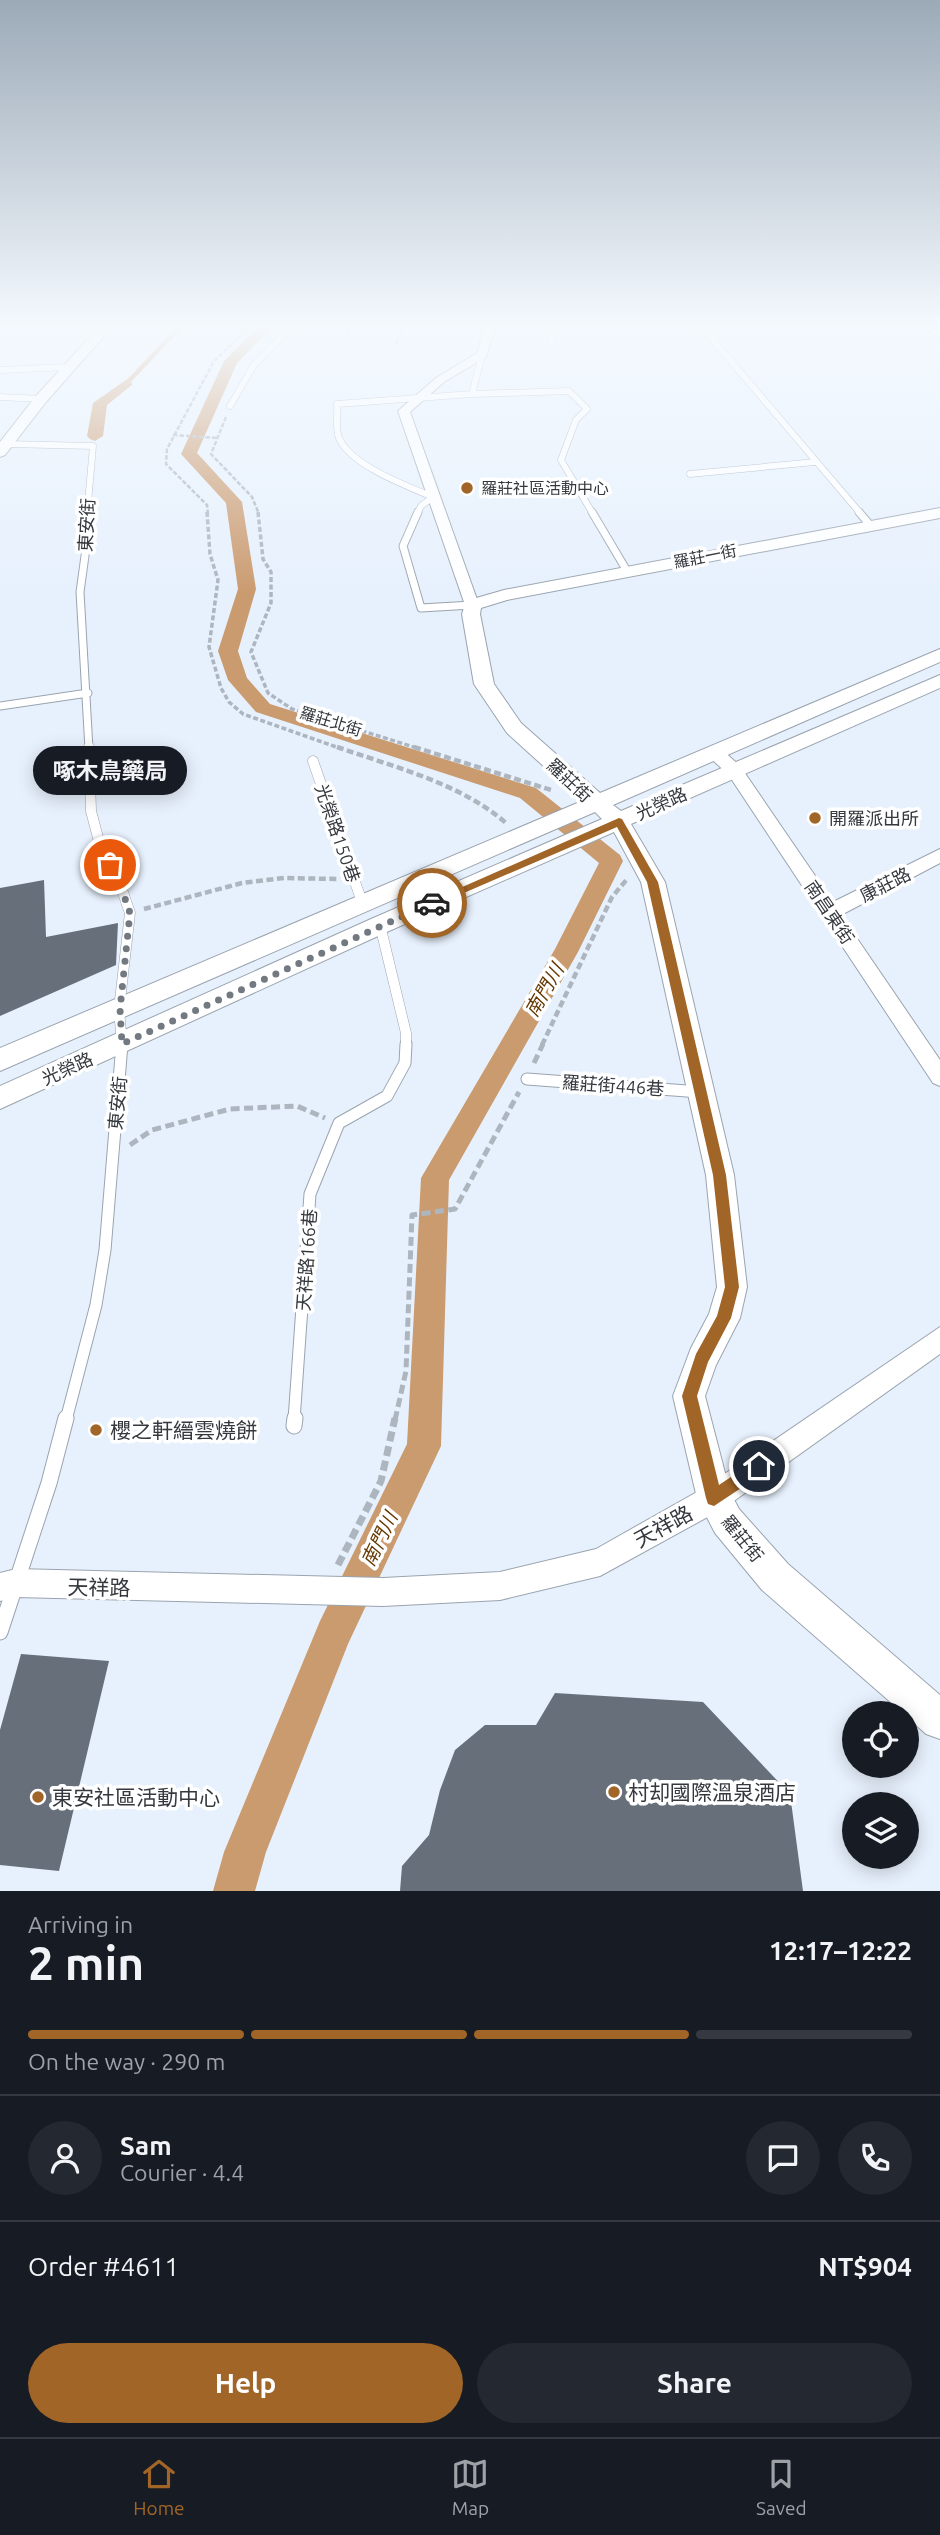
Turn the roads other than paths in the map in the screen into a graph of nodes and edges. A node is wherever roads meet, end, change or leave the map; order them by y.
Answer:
1 (29, 415) edge
2 (338, 415) edge
3 (405, 415) edge
4 (581, 415) edge
5 (776, 415) edge
6 (4, 448) edge
7 (815, 462) junction
8 (690, 474) dead end
9 (433, 497) junction
10 (940, 513) edge
11 (870, 525) junction
12 (627, 571) junction
13 (472, 605) junction
14 (940, 655) edge
15 (940, 681) edge
16 (88, 692) junction
17 (0, 706) edge
18 (714, 752) junction
19 (313, 761) dead end
20 (734, 770) junction
21 (608, 813) junction
22 (940, 855) edge
23 (363, 905) junction
24 (831, 912) junction
25 (380, 925) junction
26 (120, 1009) junction
27 (122, 1044) junction
28 (0, 1060) edge
29 (940, 1077) edge
30 (527, 1079) road end
31 (700, 1092) junction
32 (0, 1098) edge
33 (940, 1339) edge
34 (294, 1426) dead end
35 (714, 1498) junction
36 (8, 1585) edge
37 (0, 1632) edge
38 (940, 1720) edge

1 - 6 street
2 - 9 lane
3 - 9 street, 羅莊街
4 - 12 lane
5 - 7 lane
6 - 16 lane, 東安街
7 - 8 lane
7 - 11 lane
9 - 13 street, 羅莊街
9 - 13 lane
10 - 11 street, 羅莊一街
11 - 12 street, 羅莊一街
12 - 13 street, 羅莊一街
13 - 21 street, 羅莊街
14 - 18 street, 光榮路
15 - 20 street, 光榮路
16 - 17 lane
16 - 26 lane, 東安街
18 - 20 street, 南昌東街
18 - 21 street, 光榮路
19 - 23 lane, 光榮路150巷
20 - 21 street, 光榮路
20 - 24 street, 南昌東街
21 - 23 street, 光榮路
21 - 25 street, 光榮路
21 - 31 street, 羅莊街
22 - 24 street, 康莊路
23 - 26 street, 光榮路
24 - 29 street, 南昌東街
25 - 27 street, 光榮路
25 - 34 lane, 天祥路166巷
26 - 27 lane, 東安街
26 - 28 street, 光榮路
27 - 32 street, 光榮路
27 - 36 lane, 東安街
30 - 31 lane, 羅莊街446巷
31 - 35 street, 羅莊街
33 - 35 street, 天祥路
35 - 36 street, 天祥路
35 - 38 street, 羅莊街
36 - 37 lane, 東安街

